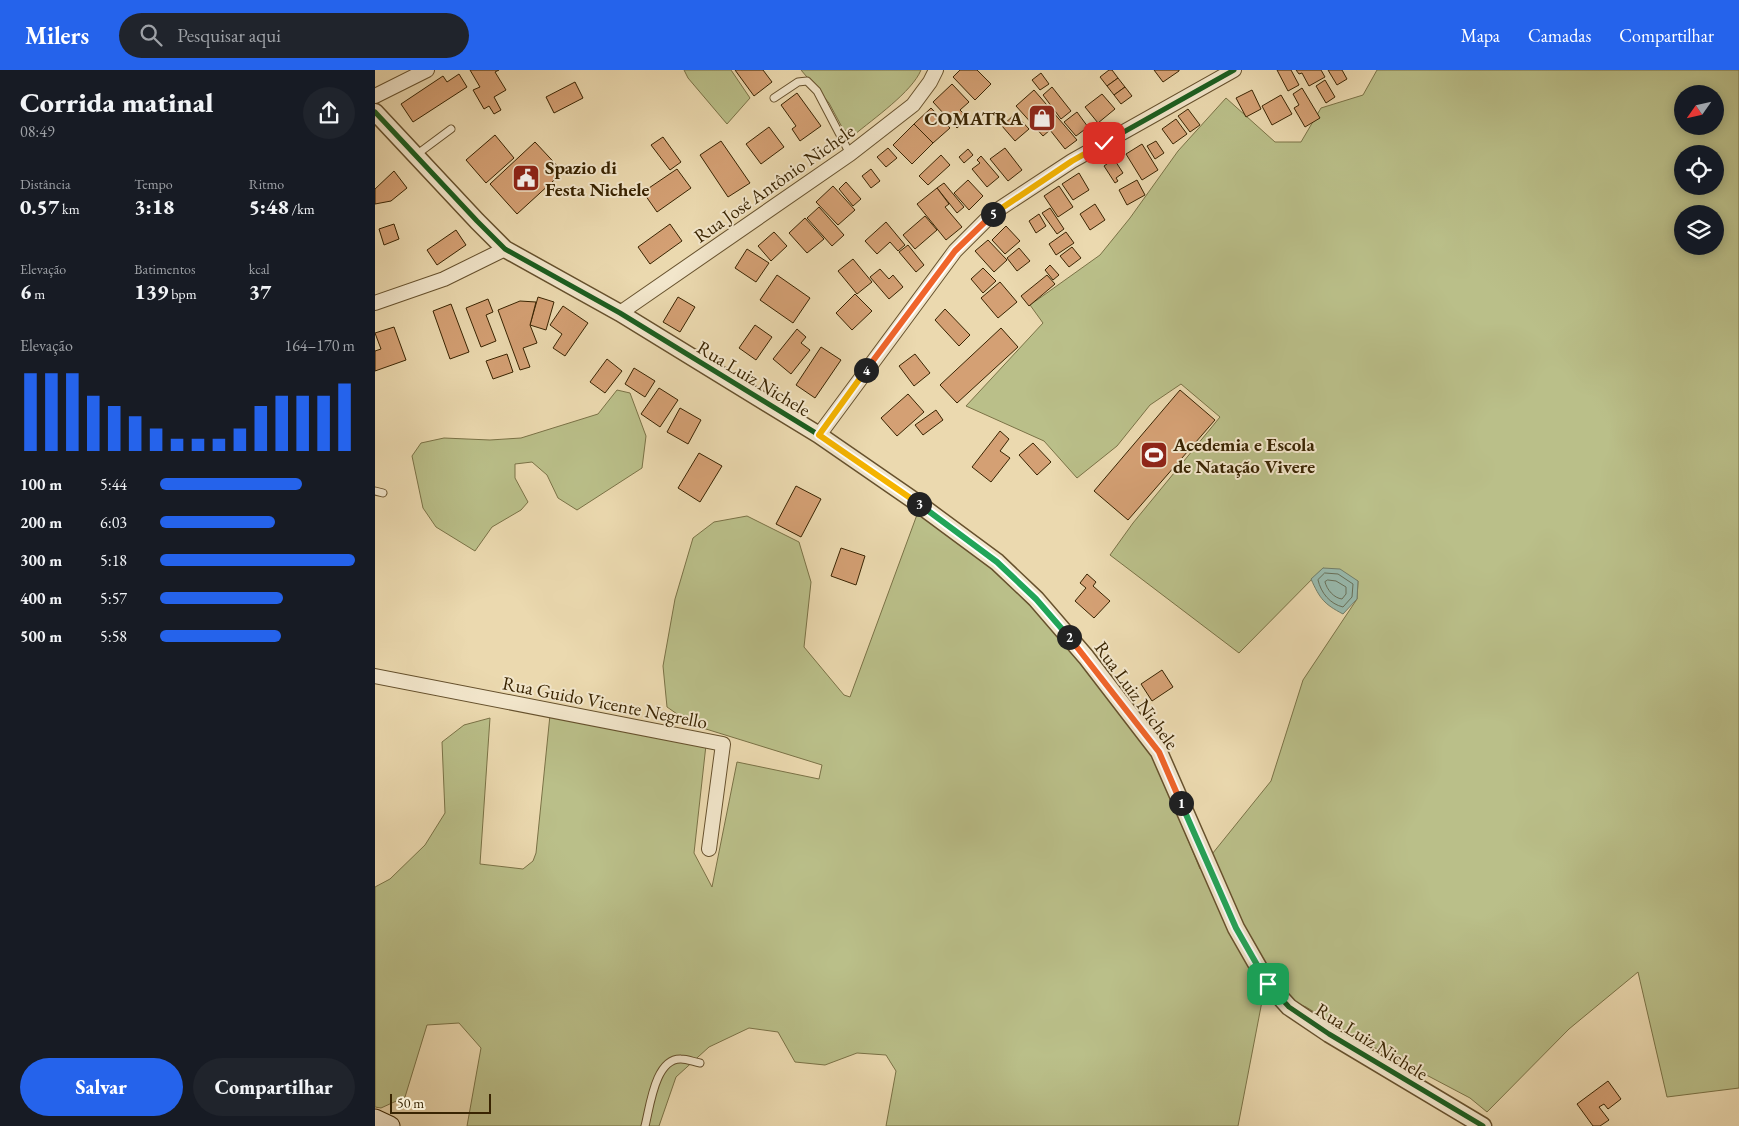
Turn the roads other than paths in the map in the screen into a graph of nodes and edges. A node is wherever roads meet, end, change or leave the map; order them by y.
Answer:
1 (427, 70) edge
2 (936, 70) edge
3 (1234, 70) edge
4 (375, 96) edge
5 (774, 98) dead end
6 (375, 112) edge
7 (451, 128) dead end
8 (850, 154) junction
9 (416, 155) junction
10 (505, 249) junction
11 (375, 303) edge
12 (620, 314) junction
13 (819, 435) junction
14 (375, 491) edge
15 (383, 493) dead end
16 (375, 676) edge
17 (709, 849) dead end
18 (699, 1063) dead end
19 (375, 1119) edge
20 (389, 1126) edge
21 (645, 1126) edge
22 (1483, 1126) edge

1 - 4 street
2 - 8 street, Rua José Antônio Nichele
3 - 13 street
5 - 8 lane
6 - 9 street, Rua Luiz Nichele
7 - 9 lane
8 - 12 street, Rua José Antônio Nichele
9 - 10 street, Rua Luiz Nichele
10 - 11 street
10 - 12 street, Rua Luiz Nichele
12 - 13 street, Rua Luiz Nichele
13 - 22 street, Rua Luiz Nichele
14 - 15 lane
16 - 17 street, Rua Guido Vicente Negrello
18 - 21 lane
19 - 20 main road

